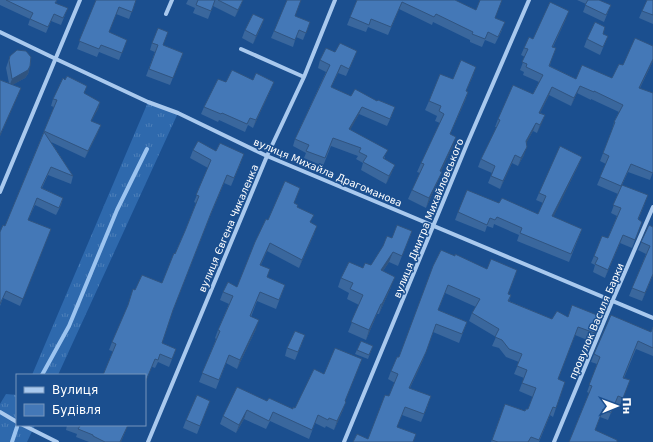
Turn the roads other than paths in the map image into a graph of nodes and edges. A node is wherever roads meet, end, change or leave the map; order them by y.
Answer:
1 (80, 0) edge
2 (172, 0) edge
3 (335, 0) edge
4 (529, 0) edge
5 (166, 14) dead end
6 (0, 32) edge
7 (241, 49) dead end
8 (56, 60) junction
9 (304, 77) junction
10 (267, 156) junction
11 (0, 192) edge
12 (653, 207) edge
13 (434, 227) junction
14 (612, 302) junction
15 (653, 318) edge
16 (0, 412) edge
17 (16, 421) edge
18 (25, 426) edge
19 (57, 442) edge
20 (148, 442) edge
21 (344, 442) edge
22 (554, 442) edge

1 - 8 street
2 - 5 street
3 - 9 street, вулиця Євгена Чикаленка
4 - 13 street, вулиця Дмитра Михайловського
6 - 8 street, вулиця Михайла Драгоманова
7 - 9 street
8 - 10 street, вулиця Михайла Драгоманова
8 - 11 street
9 - 10 street, вулиця Євгена Чикаленка
10 - 13 street, вулиця Михайла Драгоманова
10 - 20 street, вулиця Євгена Чикаленка
12 - 14 street, провулок Василя Барки
13 - 14 street, вулиця Михайла Драгоманова
13 - 21 street, вулиця Дмитра Михайловського
14 - 15 street, вулиця Михайла Драгоманова
14 - 22 street, провулок Василя Барки
16 - 17 street
18 - 19 street

